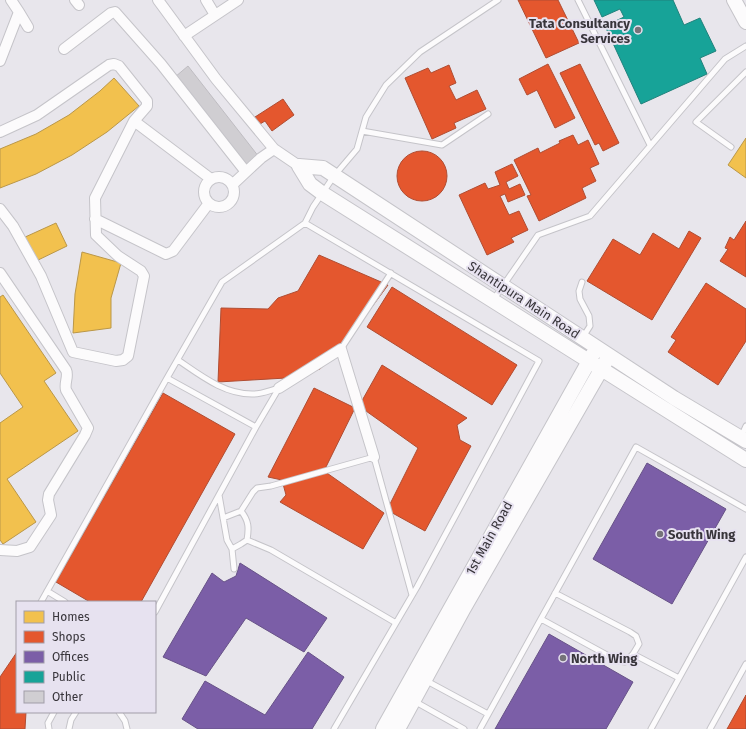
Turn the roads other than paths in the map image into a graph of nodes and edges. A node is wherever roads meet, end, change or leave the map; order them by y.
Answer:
1 (12, 0) edge
2 (158, 0) edge
3 (206, 0) edge
4 (238, 0) edge
5 (498, 0) edge
6 (578, 0) edge
7 (734, 0) edge
8 (743, 0) edge
9 (746, 5) edge
10 (19, 12) junction
11 (215, 15) junction
12 (746, 22) edge
13 (28, 27) dead end
14 (184, 36) junction
15 (746, 46) edge
16 (64, 49) dead end
17 (0, 61) edge
18 (746, 72) edge
19 (488, 114) dead end
20 (134, 121) junction
21 (362, 131) junction
22 (0, 132) edge
23 (650, 145) junction
24 (731, 147) dead end
25 (274, 149) junction
26 (299, 166) junction
27 (246, 172) junction
28 (334, 176) junction
29 (211, 179) junction
30 (232, 185) junction
31 (322, 193) junction
32 (209, 203) junction
33 (0, 209) edge
34 (95, 219) junction
35 (305, 223) junction
36 (0, 272) edge
37 (391, 273) junction
38 (582, 282) dead end
39 (502, 286) junction
40 (493, 301) junction
41 (583, 338) junction
42 (597, 347) junction
43 (341, 349) junction
44 (609, 356) junction
45 (178, 360) junction
46 (589, 361) junction
47 (601, 369) junction
48 (168, 378) junction
49 (279, 388) junction
50 (256, 427) junction
51 (744, 435) edge
52 (374, 457) junction
53 (746, 460) edge
54 (219, 495) junction
55 (746, 509) edge
56 (241, 511) junction
57 (223, 518) junction
58 (247, 540) junction
59 (232, 549) junction
60 (0, 550) edge
61 (746, 557) edge
62 (234, 569) dead end
63 (47, 591) junction
64 (555, 593) junction
65 (412, 595) junction
66 (42, 601) edge
67 (63, 601) edge
68 (156, 610) edge
69 (541, 619) junction
70 (396, 623) junction
71 (633, 654) junction
72 (746, 664) edge
73 (679, 678) junction
74 (425, 680) junction
75 (413, 700) junction
76 (53, 713) edge
77 (75, 713) edge
78 (120, 713) edge
79 (488, 714) junction
80 (49, 729) edge
81 (69, 729) edge
82 (127, 729) edge
83 (334, 729) edge
84 (383, 729) edge
85 (398, 729) edge
86 (464, 729) edge
87 (480, 729) edge
88 (651, 729) edge
89 (710, 729) edge

1 - 10 street
2 - 14 street
3 - 11 street
4 - 11 street
5 - 21 lane
6 - 23 lane
7 - 12 street
8 - 9 street
10 - 13 street
10 - 17 street
11 - 14 street
14 - 25 street
15 - 23 lane
16 - 27 street
18 - 24 lane
19 - 21 lane
20 - 22 street
20 - 29 street
20 - 34 street
21 - 28 lane
23 - 39 lane
25 - 26 street
25 - 27 street
26 - 28 street, Shantipura Main Road
26 - 31 street
27 - 30 street
28 - 31 lane
28 - 39 street, Shantipura Main Road
29 - 30 street
29 - 32 street
30 - 32 street
31 - 35 lane
31 - 40 street
32 - 34 street
33 - 34 street
35 - 37 lane
35 - 45 lane
36 - 60 street
37 - 43 lane
37 - 65 lane
38 - 41 lane
39 - 40 lane
39 - 41 street, Shantipura Main Road
40 - 46 street
41 - 42 street, Shantipura Main Road
42 - 44 street, Shantipura Main Road
42 - 46 street, 1st Main Road
43 - 49 street
43 - 52 street
44 - 47 street, 1st Main Road
44 - 51 street, Shantipura Main Road
45 - 48 lane
45 - 49 lane
46 - 47 street
46 - 84 street, 1st Main Road
47 - 53 street
47 - 74 street, 1st Main Road
48 - 50 lane
48 - 63 lane
49 - 50 lane
50 - 54 lane
52 - 56 lane
52 - 65 lane
54 - 57 lane
54 - 68 lane
55 - 64 lane
56 - 57 lane
56 - 58 lane
57 - 59 lane
58 - 59 lane
58 - 70 lane
59 - 62 lane
61 - 73 lane
63 - 66 lane
63 - 67 lane
64 - 69 lane
64 - 71 lane
65 - 70 lane
69 - 71 lane
69 - 79 lane
70 - 83 lane
71 - 73 lane
72 - 89 lane
73 - 88 lane
74 - 75 street, 1st Main Road
74 - 79 lane
75 - 85 street, 1st Main Road
75 - 86 lane
76 - 80 lane
77 - 81 lane
78 - 82 lane
79 - 87 lane

